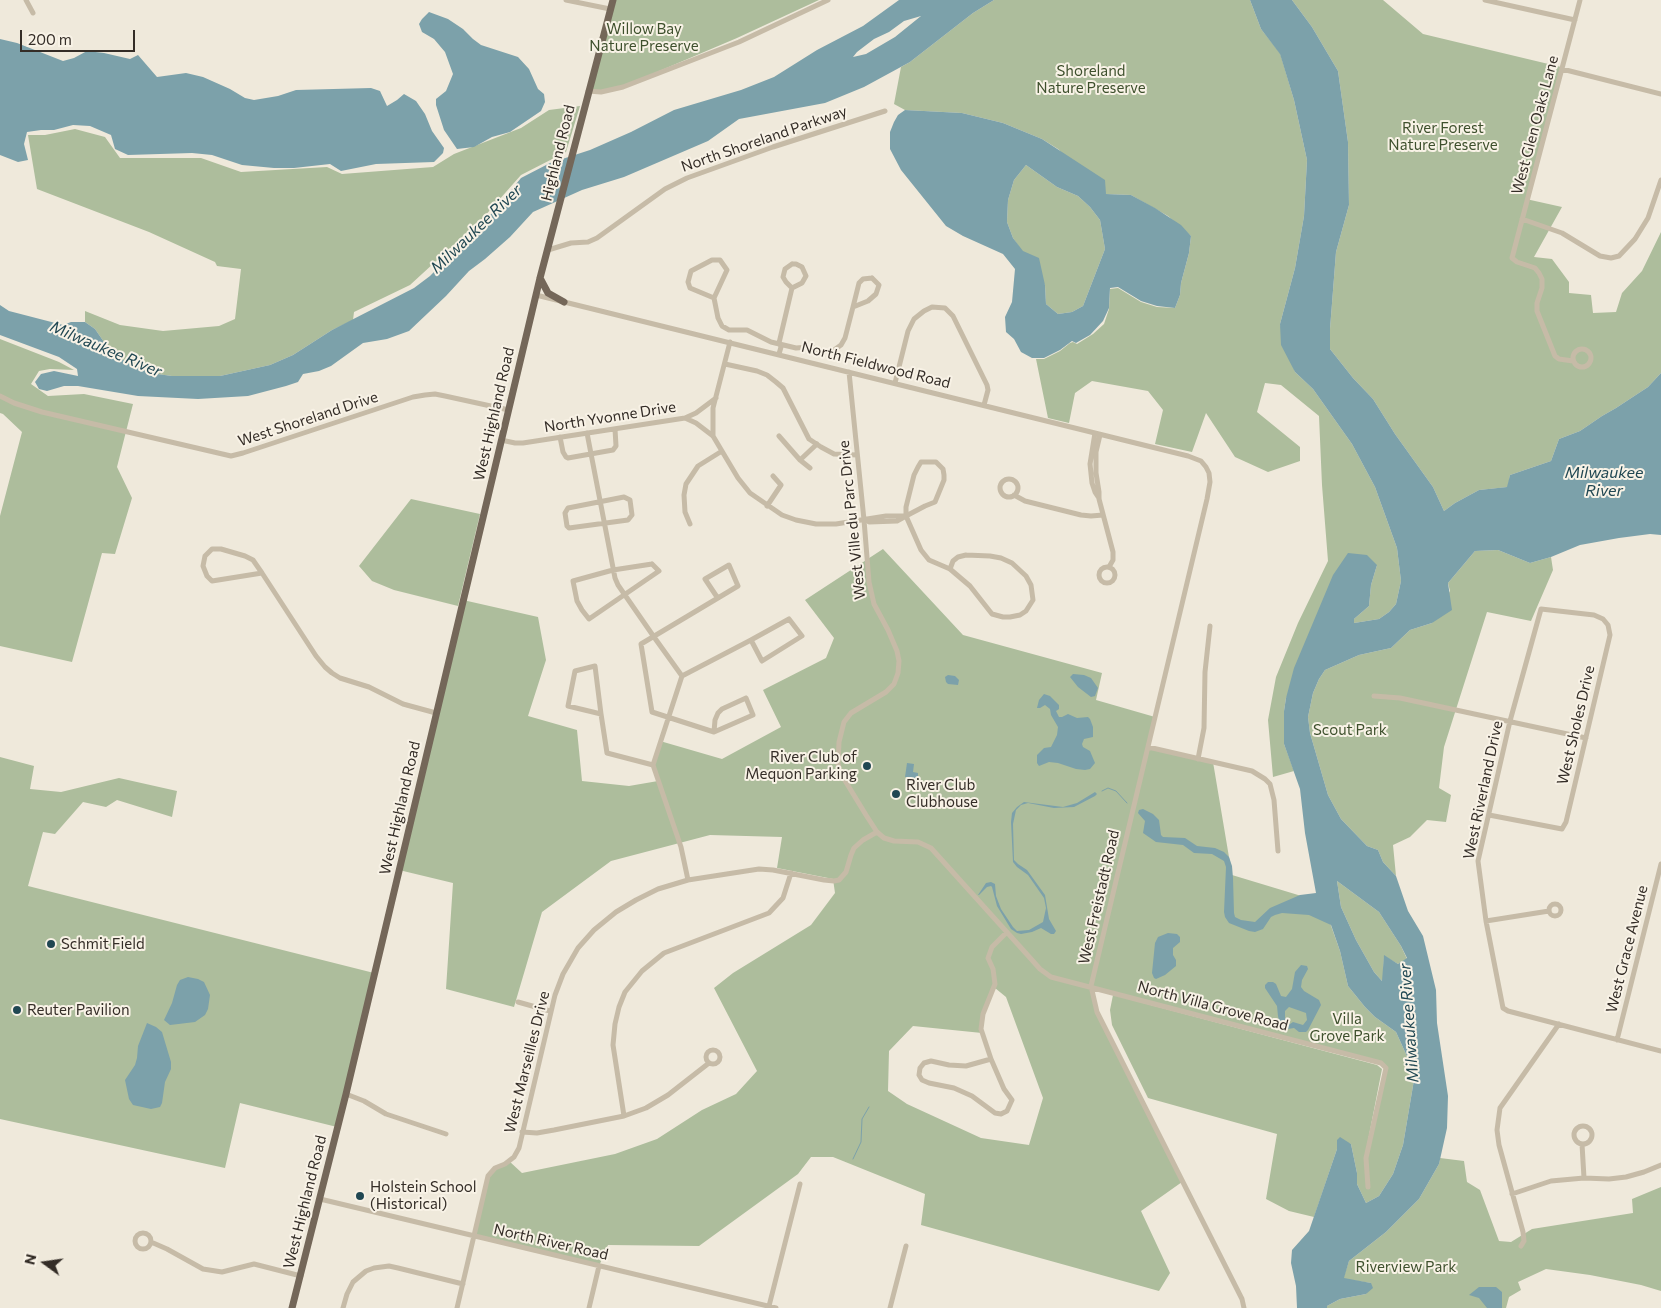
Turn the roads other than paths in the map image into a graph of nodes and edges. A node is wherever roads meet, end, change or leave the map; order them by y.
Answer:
1 (26, 0) edge
2 (566, 0) edge
3 (613, 0) edge
4 (828, 0) edge
5 (1488, 0) edge
6 (1580, 0) edge
7 (610, 9) junction
8 (33, 13) dead end
9 (1575, 20) junction
10 (1562, 69) junction
11 (588, 91) junction
12 (1661, 94) edge
13 (886, 111) dead end
14 (1661, 183) edge
15 (1522, 219) junction
16 (548, 250) junction
17 (540, 278) junction
18 (792, 288) junction
19 (536, 295) junction
20 (714, 298) junction
21 (564, 302) junction
22 (853, 307) junction
23 (532, 314) joint
24 (730, 342) junction
25 (778, 343) junction
26 (772, 352) junction
27 (779, 354) junction
28 (1573, 361) dead end
29 (725, 364) junction
30 (849, 372) junction
31 (896, 383) junction
32 (0, 396) edge
33 (716, 398) junction
34 (984, 405) junction
35 (509, 410) junction
36 (685, 418) junction
37 (615, 429) junction
38 (587, 433) junction
39 (1098, 434) junction
40 (713, 436) junction
41 (779, 436) dead end
42 (560, 437) junction
43 (501, 440) junction
44 (817, 444) junction
45 (722, 451) junction
46 (591, 454) junction
47 (858, 455) junction
48 (800, 460) junction
49 (1206, 467) joint
50 (810, 468) dead end
51 (773, 476) dead end
52 (1014, 495) dead end
53 (599, 502) junction
54 (767, 506) junction
55 (1103, 515) junction
56 (906, 516) junction
57 (864, 520) junction
58 (604, 524) junction
59 (690, 524) dead end
60 (1109, 567) dead end
61 (950, 569) junction
62 (613, 570) junction
63 (262, 573) junction
64 (624, 594) junction
65 (717, 597) junction
66 (1541, 609) joint
67 (1210, 626) dead end
68 (654, 637) junction
69 (751, 640) junction
70 (682, 676) junction
71 (1374, 696) dead end
72 (436, 713) junction
73 (601, 714) junction
74 (668, 716) junction
75 (1510, 721) junction
76 (714, 732) junction
77 (1586, 738) junction
78 (1148, 747) junction
79 (1198, 759) junction
80 (653, 765) junction
81 (1489, 815) junction
82 (877, 832) junction
83 (1278, 852) dead end
84 (1661, 864) edge
85 (791, 873) junction
86 (688, 880) junction
87 (1549, 911) dead end
88 (1486, 921) junction
89 (1007, 932) junction
90 (1091, 986) junction
91 (518, 1002) dead end
92 (550, 1011) junction
93 (1559, 1024) junction
94 (1617, 1040) junction
95 (1661, 1051) edge
96 (991, 1059) junction
97 (710, 1063) dead end
98 (346, 1094) junction
99 (624, 1116) junction
100 (522, 1132) junction
101 (446, 1134) dead end
102 (1582, 1144) dead end
103 (1661, 1165) edge
104 (1584, 1178) junction
105 (800, 1184) dead end
106 (1368, 1187) dead end
107 (1512, 1194) junction
108 (320, 1199) junction
109 (474, 1236) junction
110 (151, 1242) dead end
111 (906, 1246) dead end
112 (1521, 1246) dead end
113 (599, 1266) junction
114 (300, 1276) junction
115 (463, 1284) junction
116 (769, 1306) junction
117 (292, 1308) edge
118 (343, 1308) edge
119 (457, 1308) edge
120 (589, 1308) edge
121 (776, 1308) edge
122 (890, 1308) edge
123 (1244, 1308) edge

1 - 8 street
2 - 7 street
3 - 7 main road, Highland Road
4 - 11 street
5 - 9 street
6 - 9 street, West Glen Oaks Lane
7 - 11 main road, Highland Road
9 - 10 street, West Glen Oaks Lane
10 - 12 street
10 - 15 street, West Glen Oaks Lane
11 - 16 main road, Highland Road
13 - 16 street, North Shoreland Parkway
14 - 15 street
15 - 28 street, West Glen Oaks Lane
16 - 17 main road, Highland Road
17 - 19 main road, Highland Road
17 - 21 main road
18 - 18 street
18 - 25 street
19 - 21 street, North Fieldwood Road
19 - 23 main road, Highland Road
20 - 20 street
20 - 25 street
21 - 24 street, North Fieldwood Road
22 - 22 street
22 - 25 street
23 - 35 main road, West Highland Road
24 - 26 street, North Fieldwood Road
24 - 29 street
25 - 26 street
25 - 27 street
26 - 27 street, North Fieldwood Road
27 - 30 street, North Fieldwood Road
29 - 33 street
29 - 44 street
30 - 31 street, North Fieldwood Road
30 - 47 street, West Ville du Parc Drive
31 - 34 street, North Fieldwood Road
31 - 34 street
32 - 35 street, West Shoreland Drive
33 - 36 street, North Yvonne Drive
33 - 40 street
34 - 39 street, North Fieldwood Road
35 - 43 main road, West Highland Road
36 - 37 street, North Yvonne Drive
36 - 40 street
37 - 38 street, North Yvonne Drive
37 - 46 street
38 - 42 street, North Yvonne Drive
38 - 46 street
39 - 49 street, North Fieldwood Road
39 - 55 street
40 - 45 street
41 - 48 street
42 - 43 street, North Yvonne Drive
42 - 46 street
43 - 72 main road, West Highland Road
44 - 47 street
44 - 48 street
45 - 54 street
45 - 59 street
46 - 53 street
47 - 57 street, West Ville du Parc Drive
48 - 50 street
49 - 78 street, West Freistadt Road
51 - 54 street
52 - 55 street
53 - 58 street
53 - 58 street
53 - 58 street
54 - 57 street
55 - 60 street
56 - 56 street
56 - 57 street
56 - 61 street
57 - 82 street, West Ville du Parc Drive
58 - 62 street
61 - 61 street
62 - 64 street
62 - 64 street
62 - 64 street
63 - 63 street
63 - 72 street
64 - 68 street
65 - 65 street
65 - 68 street
66 - 75 street, West Riverland Drive
66 - 77 street, West Sholes Drive
67 - 79 street
68 - 70 street
68 - 74 street
69 - 69 street
69 - 70 street
70 - 74 street
71 - 75 street
72 - 98 main road, West Highland Road
73 - 73 street
73 - 80 street
74 - 76 street
74 - 80 street
75 - 77 street
75 - 81 street, West Riverland Drive
76 - 76 street
77 - 81 street, West Sholes Drive
78 - 79 street
78 - 90 street, West Freistadt Road
79 - 83 street
80 - 86 street
81 - 88 street, West Riverland Drive
82 - 85 street, West Marseilles Drive
82 - 89 street, North Villa Grove Road
84 - 94 street, West Grace Avenue
85 - 86 street, West Marseilles Drive
85 - 99 street
86 - 92 street, West Marseilles Drive
87 - 88 street
88 - 93 street, West Riverland Drive
89 - 90 street, North Villa Grove Road
89 - 96 street
90 - 106 street, North Villa Grove Road
90 - 123 street, West Freistadt Road
91 - 92 street
92 - 100 street, West Marseilles Drive
93 - 94 street
93 - 107 street
94 - 95 street
96 - 96 street
97 - 99 street
98 - 101 street
98 - 108 main road, West Highland Road
99 - 100 street
100 - 109 street, West Marseilles Drive
102 - 104 street
103 - 104 street
104 - 107 street
105 - 116 street
107 - 112 street
108 - 109 street, North River Road
108 - 114 main road, West Highland Road
109 - 113 street, North River Road
109 - 115 street, West Marseilles Drive
110 - 114 street
111 - 122 street
113 - 116 street, North River Road
113 - 120 street
114 - 117 main road, West Highland Road
115 - 118 street
115 - 119 street, West Marseilles Drive
116 - 121 street, North River Road

